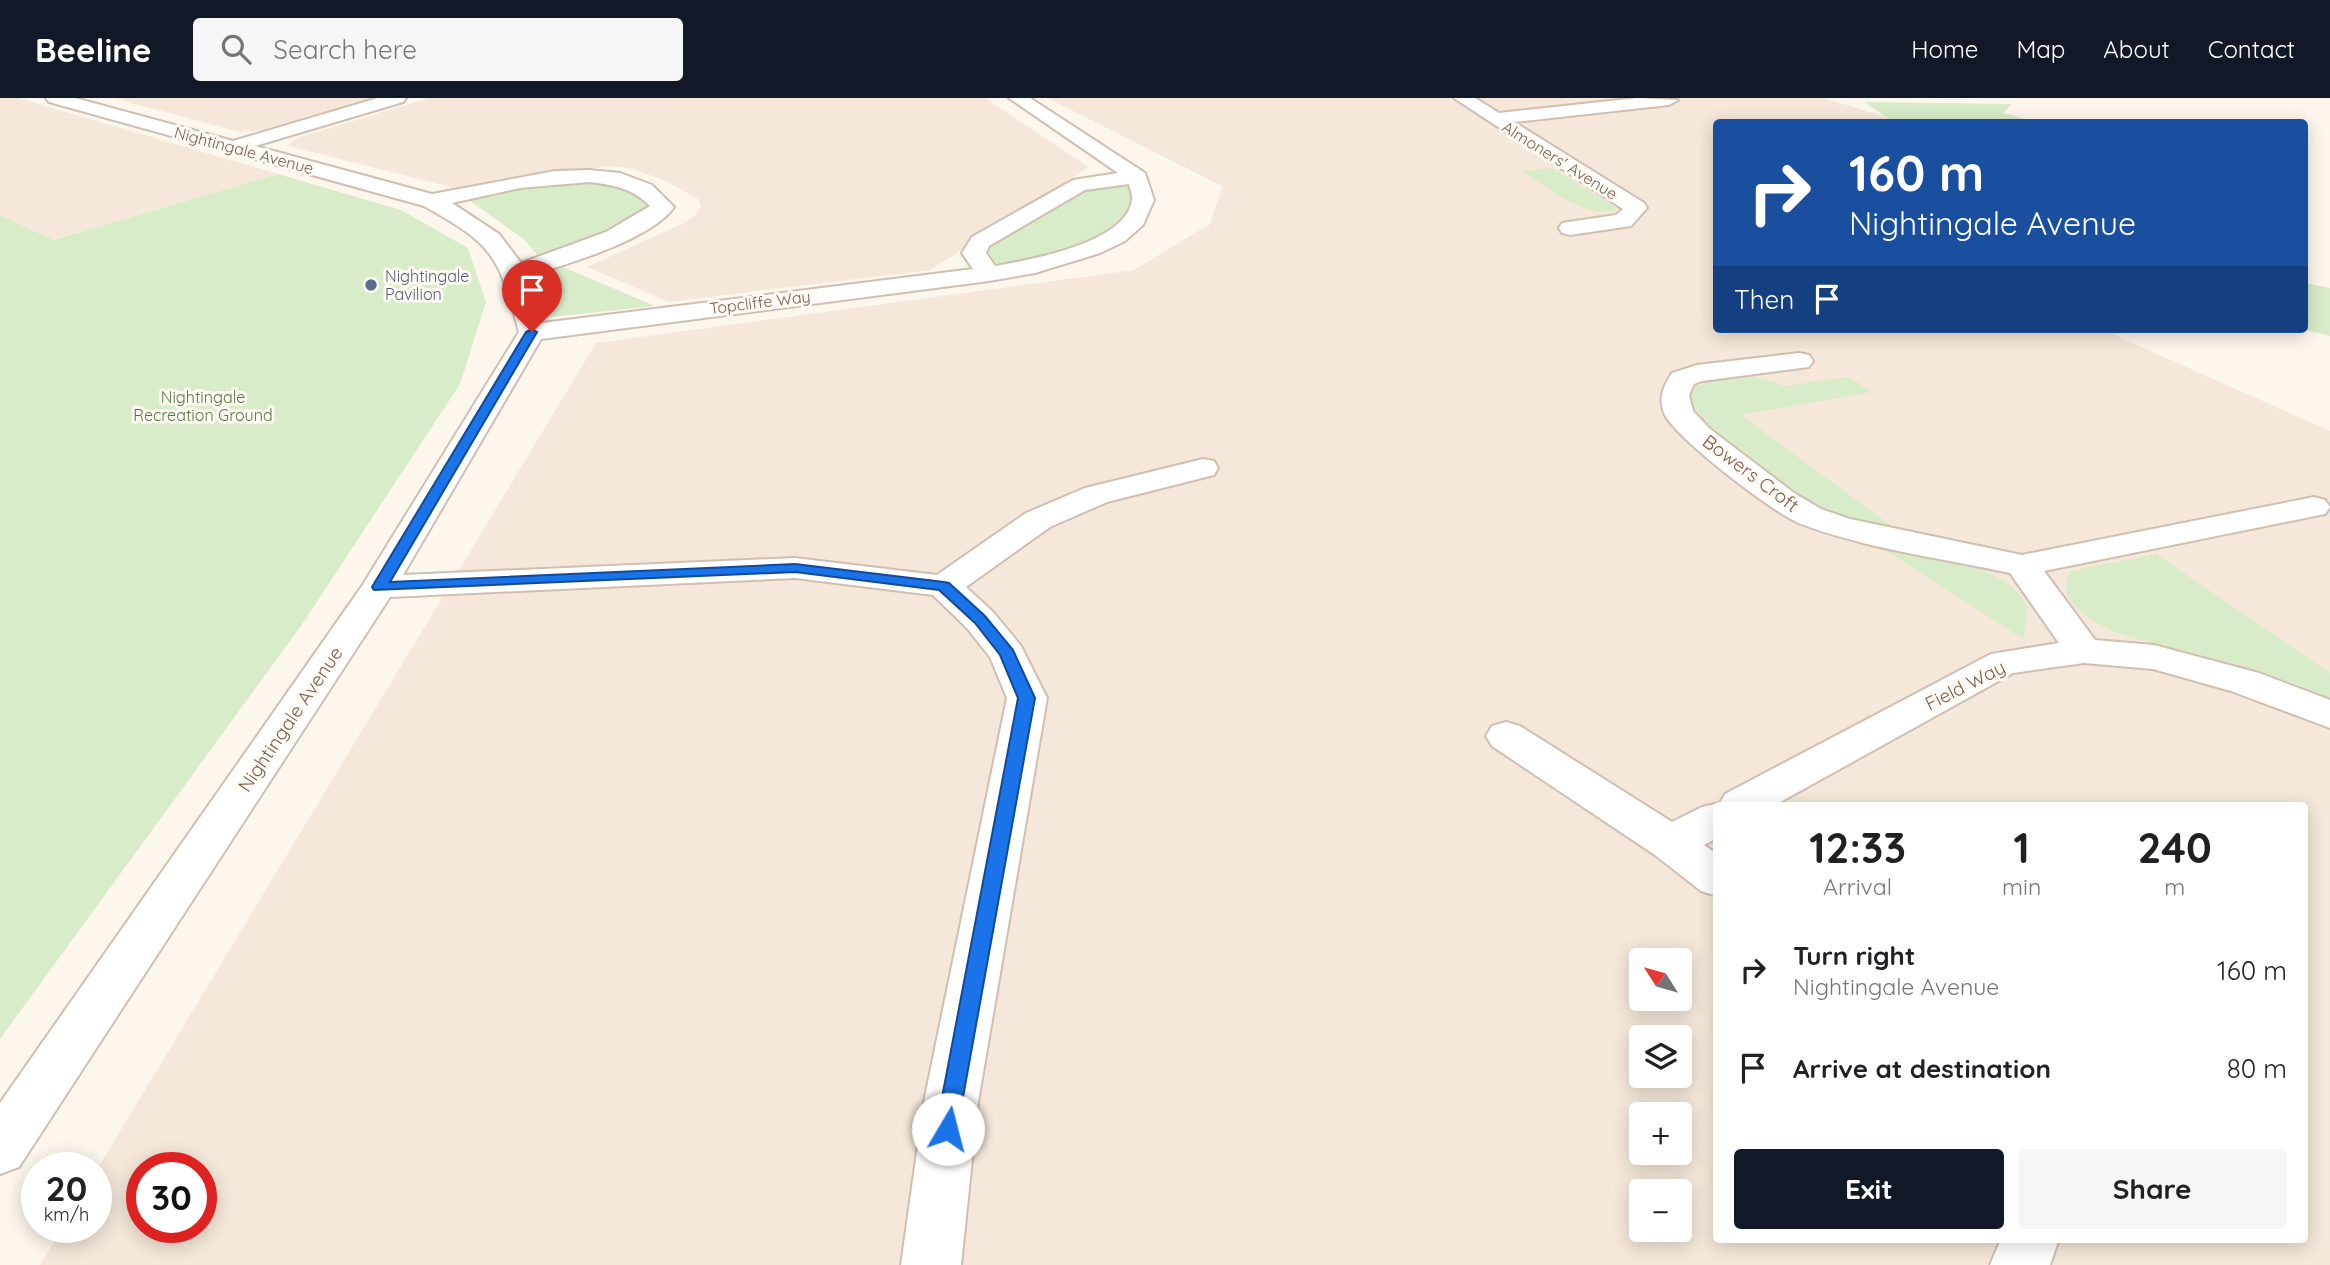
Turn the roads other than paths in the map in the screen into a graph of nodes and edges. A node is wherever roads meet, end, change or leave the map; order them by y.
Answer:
1 (55, 98) edge
2 (397, 98) edge
3 (1018, 98) edge
4 (1463, 98) edge
5 (1669, 100) dead end
6 (1495, 118) junction
7 (232, 147) junction
8 (1138, 177) junction
9 (432, 201) junction
10 (1570, 228) dead end
11 (516, 272) junction
12 (989, 274) junction
13 (532, 332) junction
14 (1799, 360) dead end
15 (1203, 468) dead end
16 (2314, 507) dead end
17 (2022, 565) junction
18 (944, 586) junction
19 (379, 587) junction
20 (2084, 651) junction
21 (2330, 715) edge
22 (1506, 736) dead end
23 (1746, 802) edge
24 (1713, 820) edge
25 (1671, 843) junction
26 (1713, 876) edge
27 (0, 1149) edge
28 (2028, 1243) edge
29 (931, 1265) edge
30 (2020, 1265) edge

1 - 7 street, Nightingale Avenue
2 - 7 street
3 - 8 street
4 - 6 street, Almoners' Avenue
5 - 6 street, Almoners' Avenue
6 - 10 street, Almoners' Avenue
7 - 9 street, Nightingale Avenue
8 - 12 street, Topcliffe Way
8 - 12 street
9 - 11 street, Nightingale Avenue
9 - 11 street, Nightingale Avenue
11 - 13 street, Nightingale Avenue
12 - 13 street, Topcliffe Way
13 - 19 street, Nightingale Avenue
14 - 17 street, Bowers Croft
15 - 18 street
16 - 17 street, Bowers Croft
17 - 20 street
18 - 19 street
18 - 29 street
19 - 27 street, Nightingale Avenue
20 - 21 street, Field Way
20 - 23 street, Field Way
22 - 25 street
24 - 25 street
25 - 26 street
28 - 30 street

